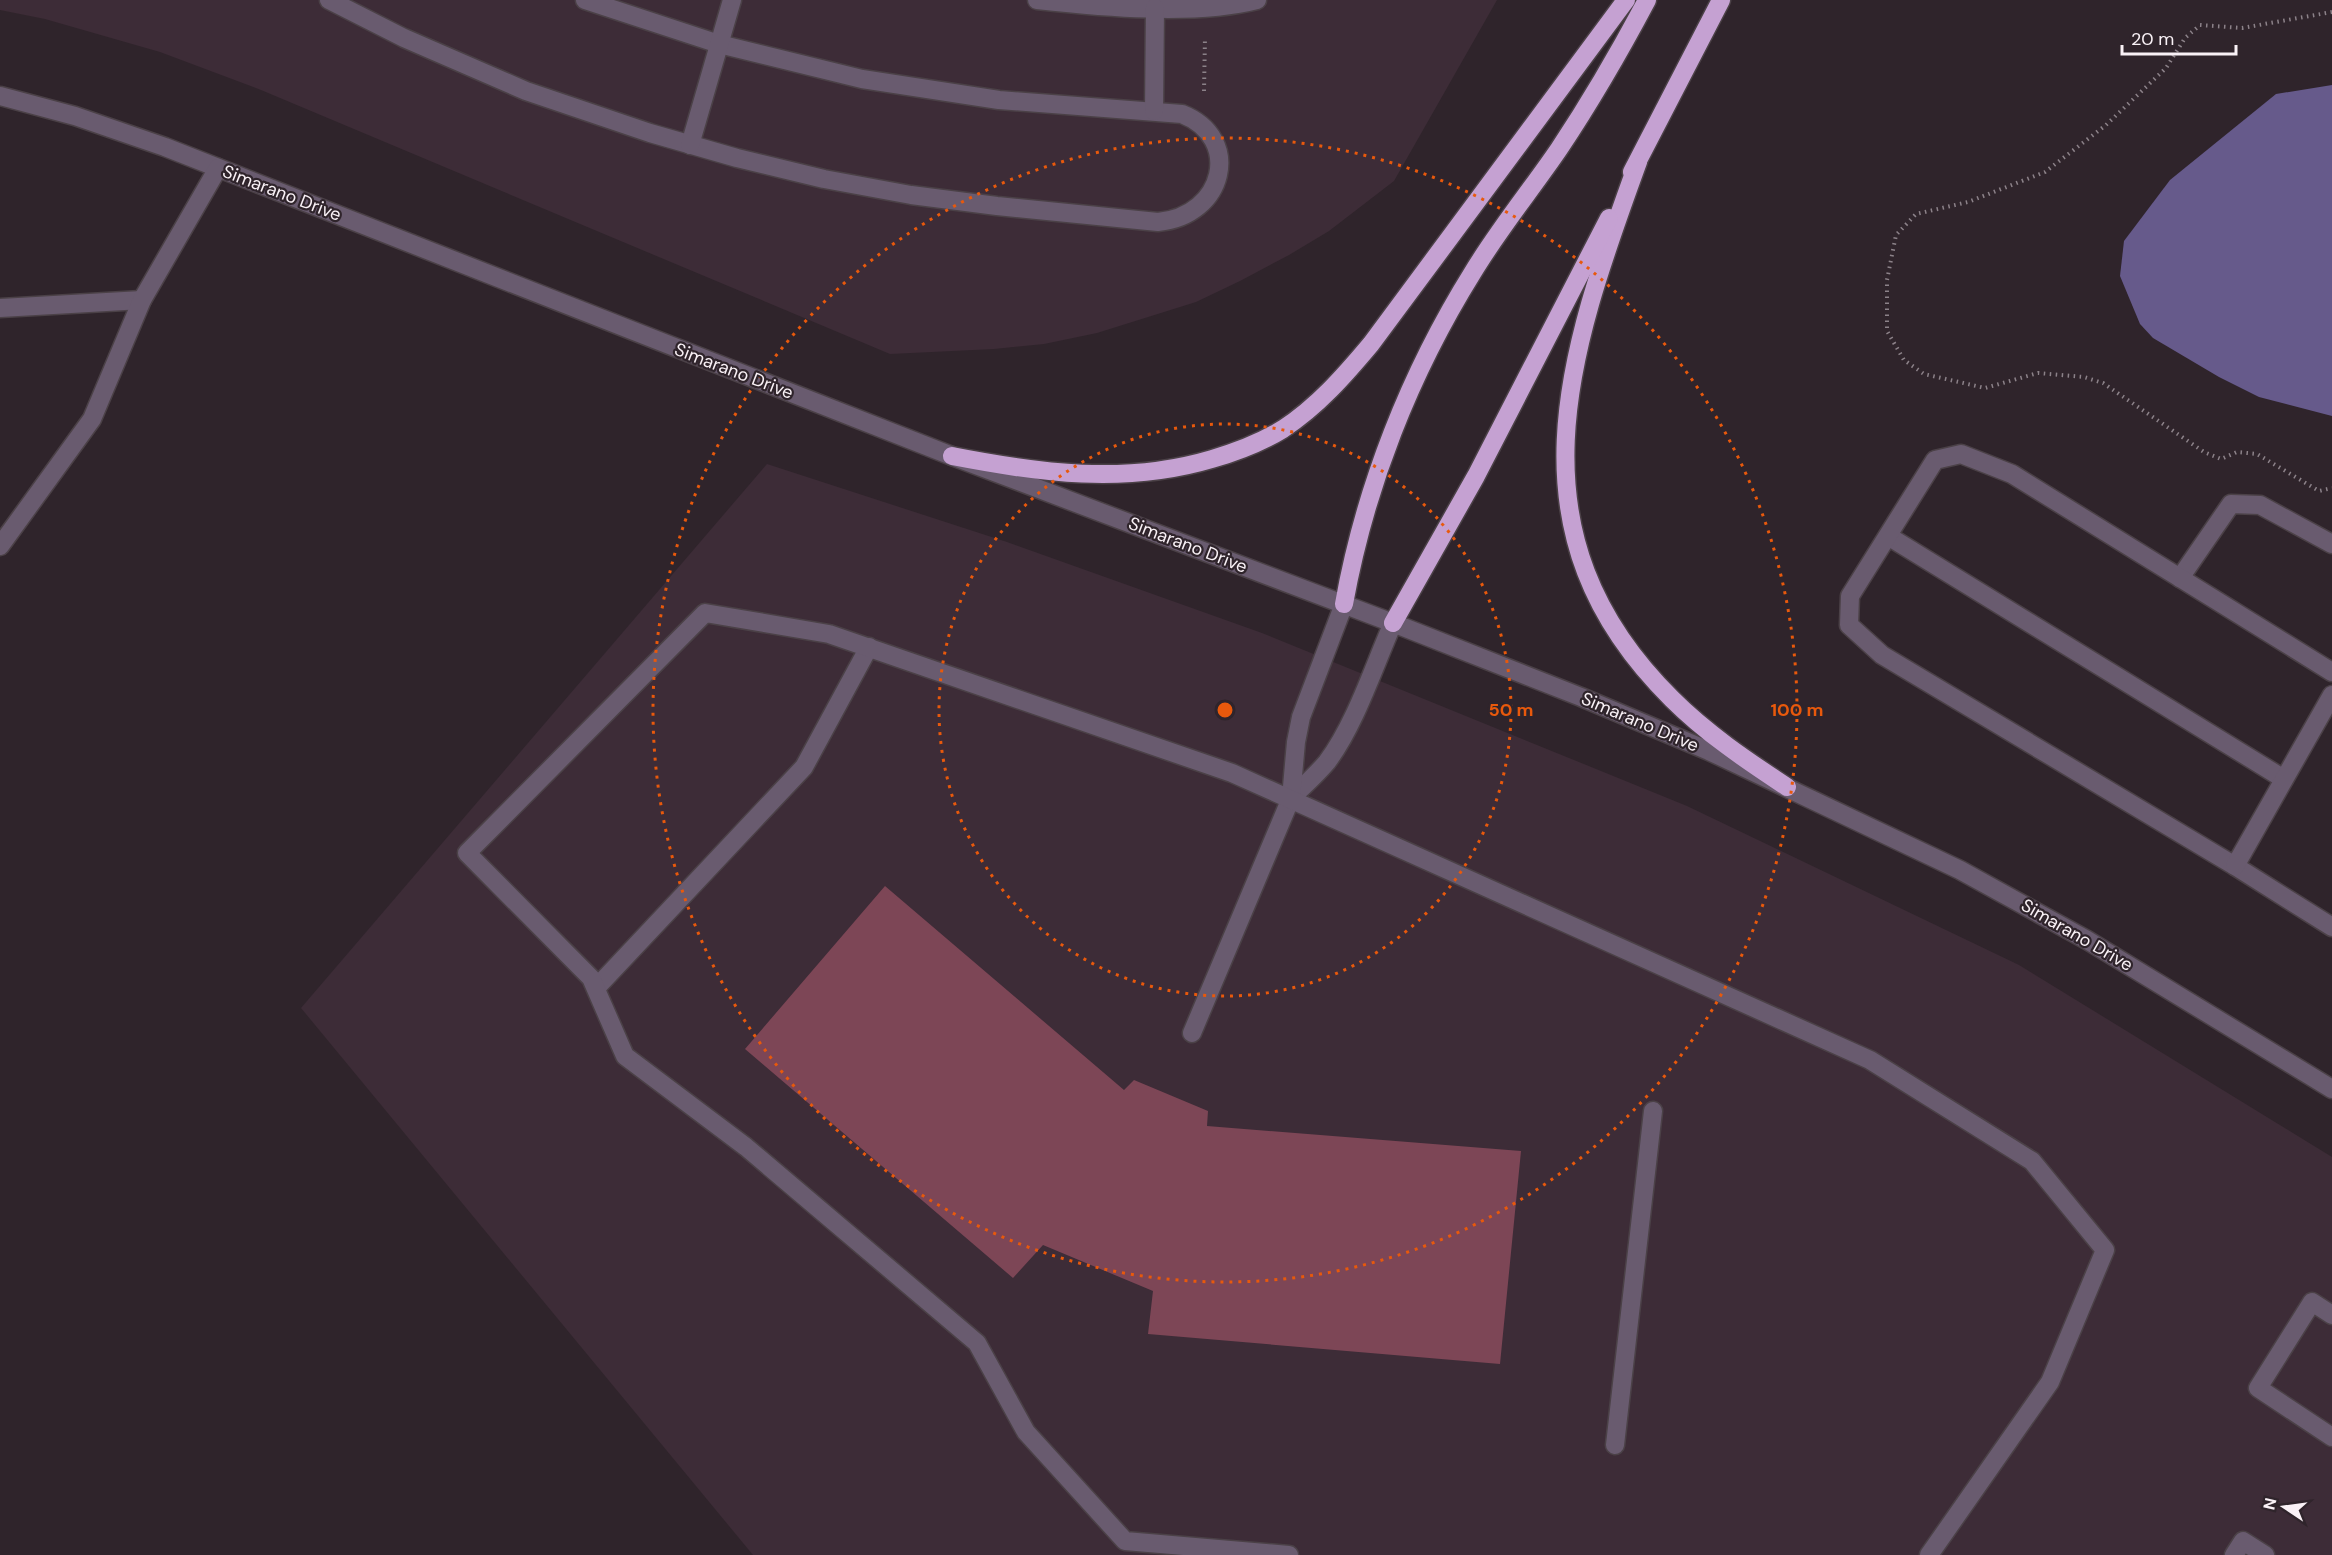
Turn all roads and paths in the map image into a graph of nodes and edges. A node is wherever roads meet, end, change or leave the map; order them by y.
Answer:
1 (329, 0) edge
2 (585, 0) edge
3 (732, 0) edge
4 (1037, 0) edge
5 (1257, 0) edge
6 (1626, 0) edge
7 (1647, 0) edge
8 (1720, 0) edge
9 (1206, 7) junction
10 (1155, 8) junction
11 (2332, 12) edge
12 (719, 44) junction
13 (1204, 91) dead end
14 (0, 96) edge
15 (1154, 111) junction
16 (690, 145) junction
17 (1638, 162) junction
18 (218, 168) junction
19 (142, 300) junction
20 (0, 308) edge
21 (952, 456) junction
22 (2332, 488) edge
23 (1888, 536) junction
24 (2332, 544) edge
25 (0, 546) edge
26 (2180, 578) junction
27 (1344, 604) junction
28 (1393, 623) junction
29 (869, 647) junction
30 (2332, 672) edge
31 (2332, 694) edge
32 (2284, 779) junction
33 (1787, 787) junction
34 (1291, 798) junction
35 (2235, 866) junction
36 (2332, 927) edge
37 (596, 988) junction
38 (1192, 1033) dead end
39 (2332, 1089) edge
40 (1653, 1111) dead end
41 (2332, 1315) edge
42 (2332, 1437) edge
43 (1615, 1444) dead end
44 (1289, 1555) edge
45 (1929, 1555) edge
46 (2234, 1555) edge
47 (2265, 1555) edge

1 - 16 street
2 - 12 street
3 - 12 street
4 - 10 street
5 - 9 street
6 - 21 highway
7 - 27 highway
8 - 17 highway
9 - 10 street
9 - 13 path
10 - 15 street
11 - 22 path
12 - 15 street
12 - 16 street
14 - 18 street, Simarano Drive
15 - 16 street
17 - 28 highway
17 - 33 highway
18 - 19 street
18 - 21 street, Simarano Drive
19 - 20 street
19 - 25 street
21 - 27 street, Simarano Drive
23 - 26 street
23 - 32 street
23 - 35 street
24 - 26 street
26 - 30 street
27 - 28 street, Simarano Drive
27 - 34 street
28 - 33 street, Simarano Drive
28 - 34 street
29 - 34 street
29 - 37 street
29 - 37 street
31 - 32 street
32 - 35 street
33 - 39 street, Simarano Drive
34 - 38 street
34 - 45 street
35 - 36 street
37 - 44 street
40 - 43 street
41 - 42 street
46 - 47 street

